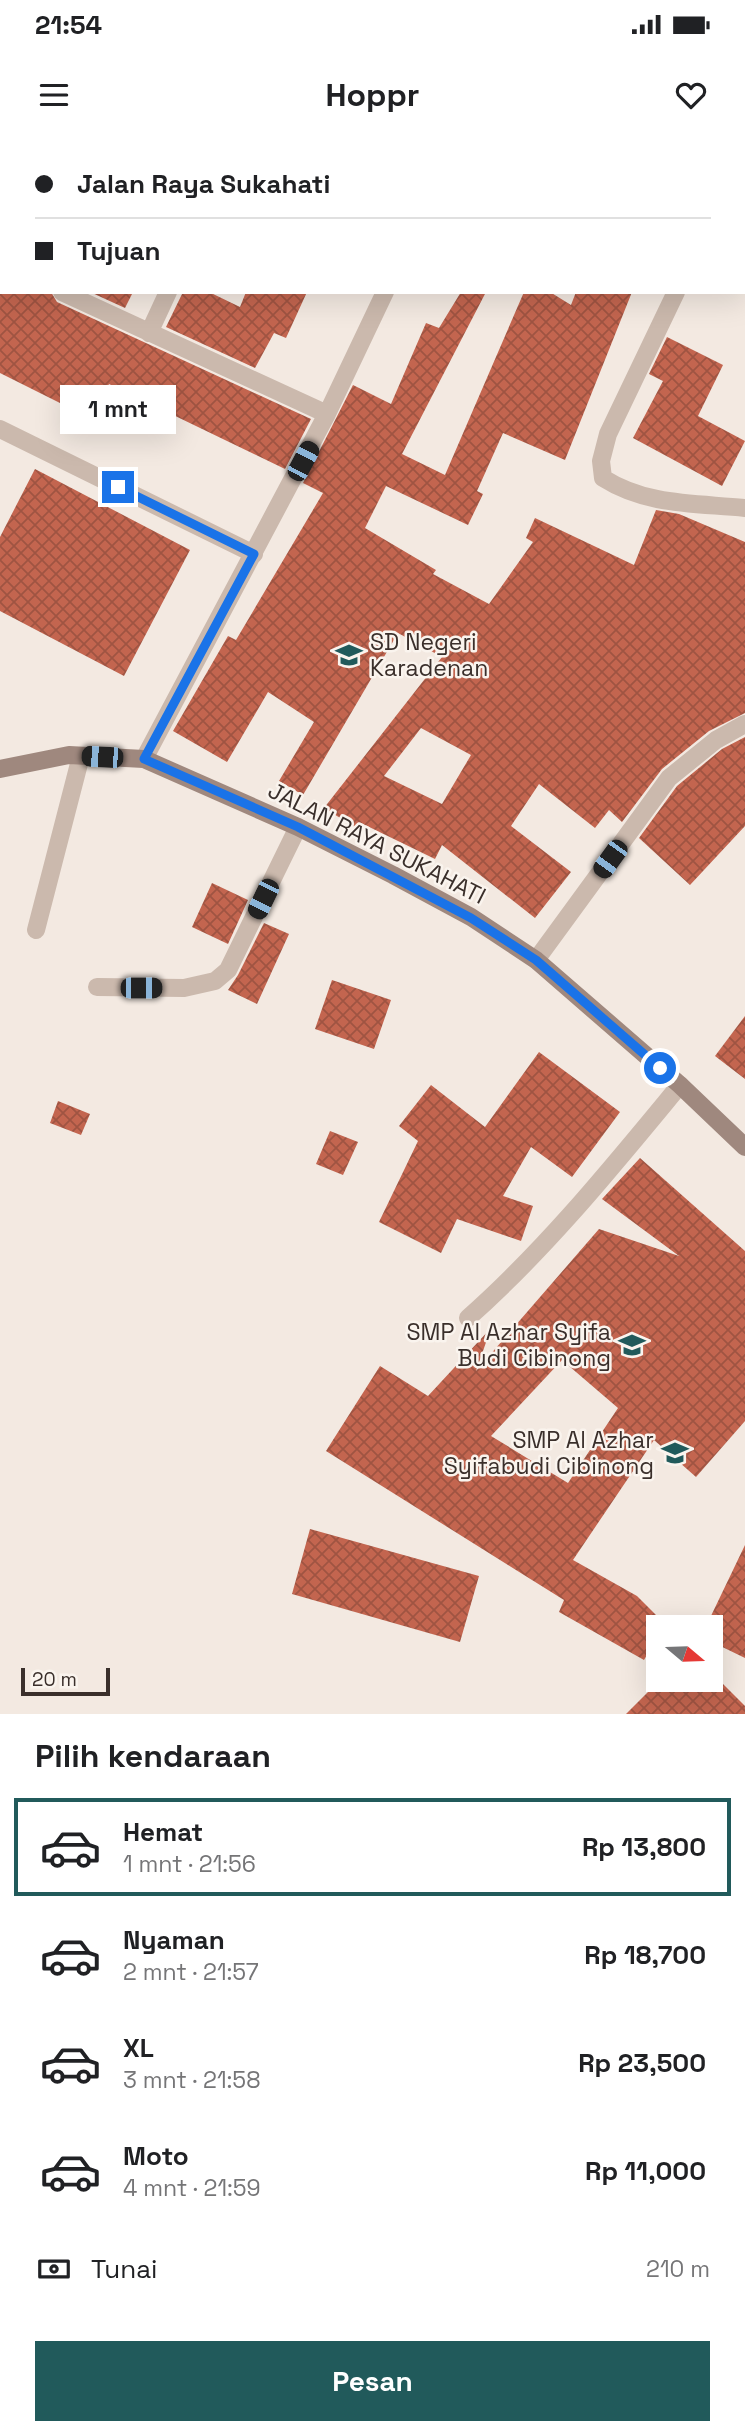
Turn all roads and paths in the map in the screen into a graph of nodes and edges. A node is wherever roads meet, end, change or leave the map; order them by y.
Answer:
1 (66, 294) edge
2 (167, 294) edge
3 (385, 294) edge
4 (675, 294) edge
5 (149, 333) junction
6 (327, 414) junction
7 (0, 429) edge
8 (745, 508) edge
9 (254, 554) junction
10 (745, 724) edge
11 (81, 756) junction
12 (144, 759) junction
13 (0, 769) edge
14 (298, 827) junction
15 (36, 930) dead end
16 (536, 960) junction
17 (97, 987) dead end
18 (680, 1085) junction
19 (745, 1147) edge
20 (468, 1318) dead end

1 - 5 street
2 - 5 street
3 - 6 street
4 - 8 street
5 - 6 street
6 - 9 street
7 - 9 street
9 - 12 street
10 - 16 street
11 - 12 main road, JALAN RAYA SUKAHATI
11 - 13 main road, JALAN RAYA SUKAHATI
11 - 15 street
12 - 14 main road, JALAN RAYA SUKAHATI
14 - 16 main road, JALAN RAYA SUKAHATI
14 - 17 street
16 - 18 main road, JALAN RAYA SUKAHATI
18 - 19 main road, JALAN RAYA SUKAHATI
18 - 20 street

